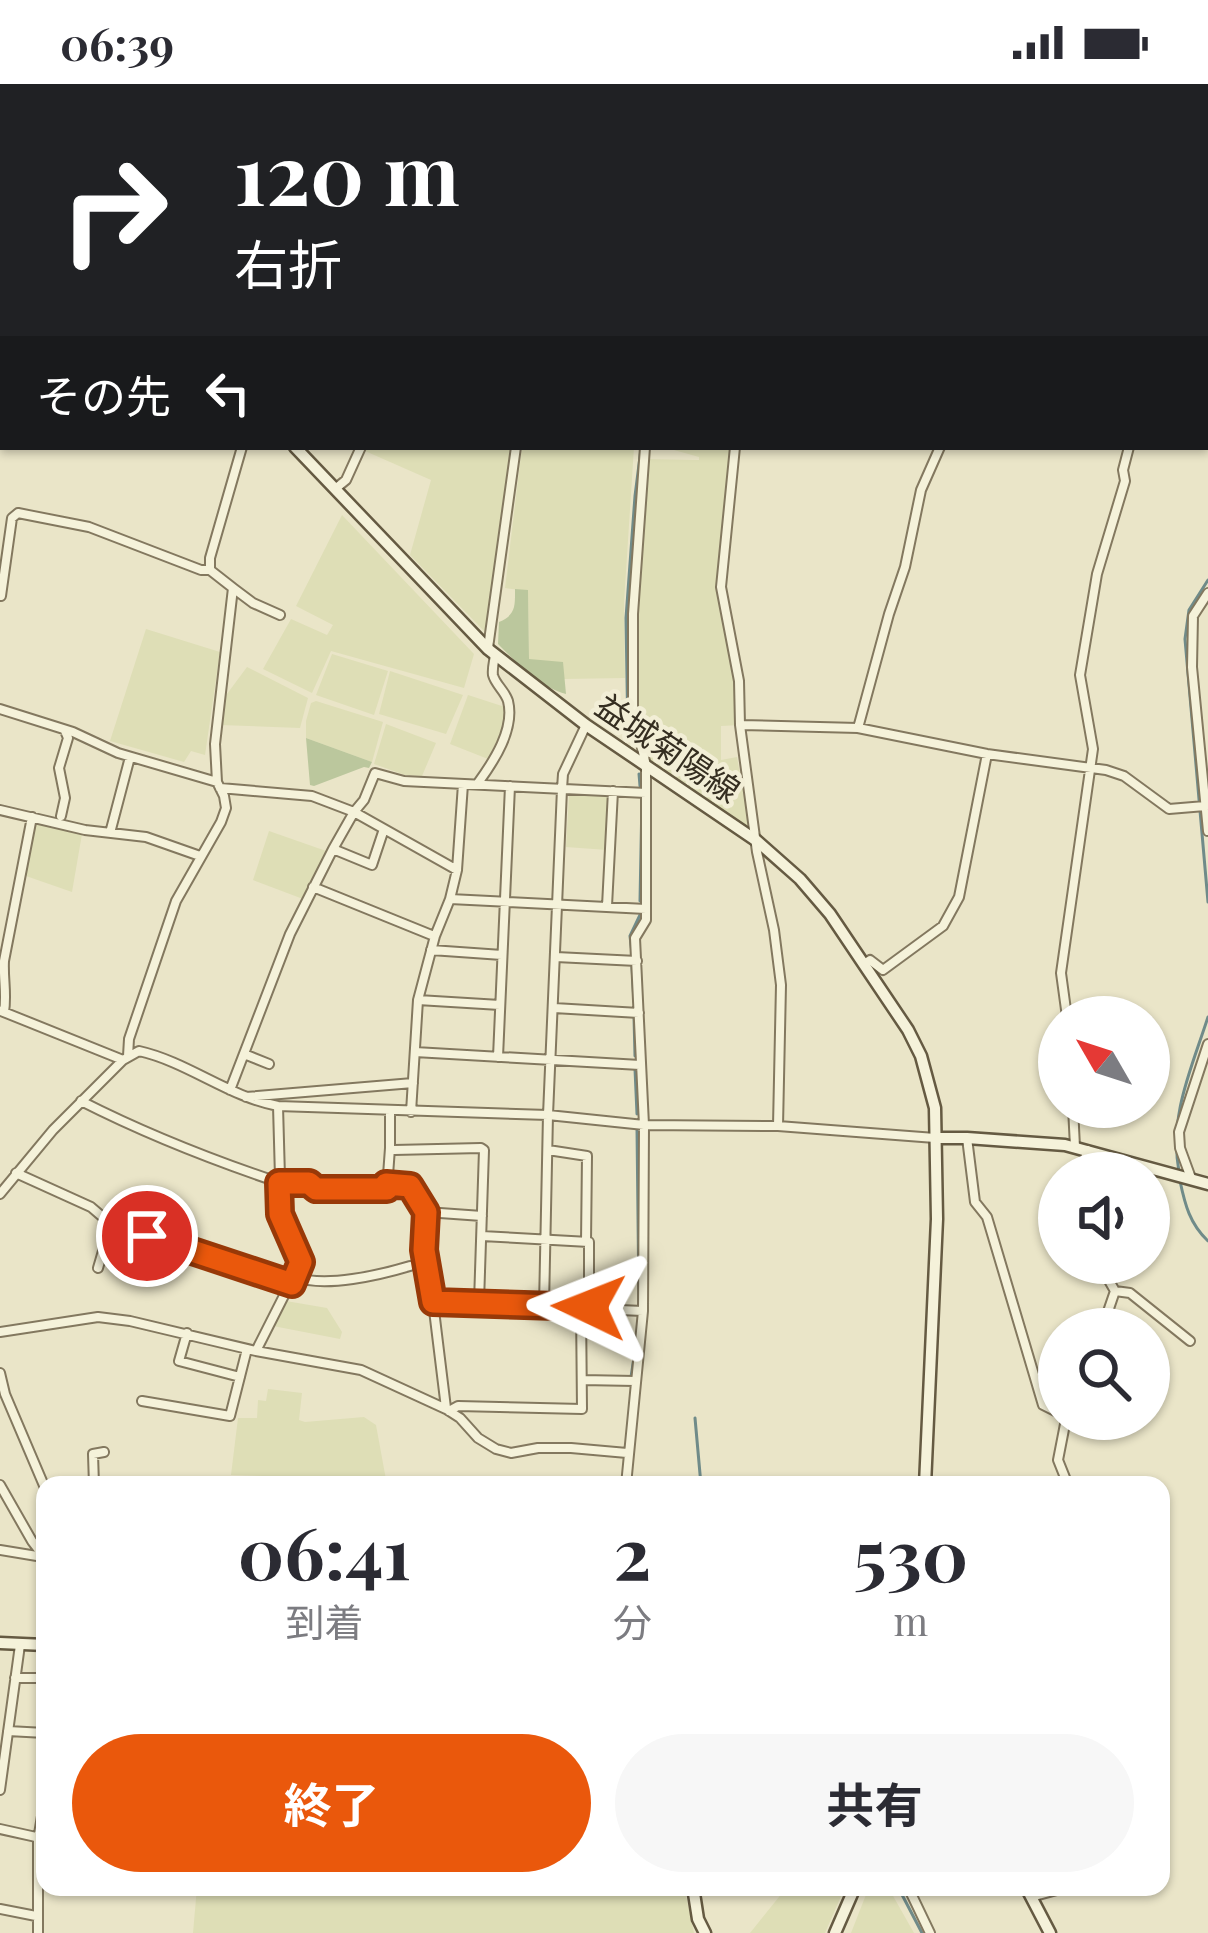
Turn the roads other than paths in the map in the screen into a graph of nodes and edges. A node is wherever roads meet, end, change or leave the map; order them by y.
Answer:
1 (241, 450) edge
2 (299, 450) edge
3 (360, 450) edge
4 (515, 450) edge
5 (645, 450) edge
6 (735, 450) edge
7 (939, 450) edge
8 (1128, 450) edge
9 (335, 489) junction
10 (210, 570) junction
11 (233, 588) junction
12 (1208, 593) edge
13 (0, 596) edge
14 (0, 610) edge
15 (280, 615) dead end
16 (491, 652) junction
17 (1192, 668) junction
18 (1208, 671) edge
19 (0, 710) edge
20 (586, 725) junction
21 (740, 725) junction
22 (858, 728) junction
23 (64, 729) junction
24 (987, 754) junction
25 (130, 757) junction
26 (646, 766) junction
27 (1089, 767) junction
28 (463, 784) junction
29 (477, 784) junction
30 (219, 785) junction
31 (510, 786) junction
32 (562, 789) junction
33 (613, 791) junction
34 (646, 793) junction
35 (1200, 806) edge
36 (0, 810) edge
37 (354, 812) junction
38 (61, 816) dead end
39 (32, 817) junction
40 (384, 829) junction
41 (1208, 831) edge
42 (110, 833) junction
43 (757, 841) junction
44 (333, 849) junction
45 (200, 856) junction
46 (457, 870) junction
47 (313, 887) junction
48 (450, 899) junction
49 (505, 902) junction
50 (558, 904) junction
51 (607, 906) junction
52 (646, 909) junction
53 (435, 936) junction
54 (431, 950) junction
55 (502, 955) junction
56 (556, 957) junction
57 (637, 961) junction
58 (864, 964) junction
59 (1064, 996) edge
60 (418, 1000) junction
61 (500, 1005) junction
62 (554, 1008) junction
63 (2, 1011) edge
64 (639, 1013) junction
65 (1208, 1044) edge
66 (415, 1052) junction
67 (244, 1054) junction
68 (498, 1057) junction
69 (125, 1058) junction
70 (552, 1059) junction
71 (269, 1064) dead end
72 (640, 1065) junction
73 (413, 1083) junction
74 (230, 1090) junction
75 (244, 1097) junction
76 (81, 1101) junction
77 (278, 1106) junction
78 (391, 1111) junction
79 (411, 1112) junction
80 (548, 1115) junction
81 (644, 1125) junction
82 (778, 1126) junction
83 (1077, 1128) edge
84 (936, 1138) junction
85 (967, 1138) junction
86 (390, 1148) junction
87 (1081, 1149) junction
88 (548, 1150) junction
89 (1081, 1152) edge
90 (16, 1173) junction
91 (1189, 1179) junction
92 (279, 1183) junction
93 (386, 1184) junction
94 (1208, 1184) edge
95 (0, 1192) edge
96 (426, 1212) junction
97 (482, 1216) junction
98 (111, 1224) junction
99 (482, 1236) junction
100 (545, 1239) junction
101 (586, 1242) junction
102 (410, 1266) dead end
103 (98, 1268) dead end
104 (294, 1281) junction
105 (1111, 1284) edge
106 (1115, 1291) junction
107 (433, 1302) junction
108 (479, 1302) junction
109 (544, 1306) junction
110 (585, 1307) junction
111 (1109, 1308) edge
112 (643, 1311) junction
113 (0, 1332) edge
114 (187, 1334) junction
115 (1190, 1341) dead end
116 (251, 1350) junction
117 (0, 1373) edge
118 (240, 1377) junction
119 (582, 1380) junction
120 (635, 1381) junction
121 (1038, 1388) edge
122 (142, 1401) dead end
123 (447, 1410) junction
124 (1060, 1440) edge
125 (104, 1452) dead end
126 (627, 1453) junction
127 (40, 1476) edge
128 (94, 1476) edge
129 (626, 1476) edge
130 (926, 1476) edge
131 (1064, 1476) edge
132 (0, 1485) edge
133 (36, 1546) edge
134 (0, 1550) edge
135 (36, 1556) edge
136 (0, 1643) edge
137 (20, 1643) junction
138 (36, 1644) edge
139 (15, 1678) junction
140 (36, 1678) edge
141 (5, 1713) edge
142 (8, 1731) junction
143 (36, 1733) edge
144 (0, 1790) edge
145 (0, 1829) edge
146 (36, 1837) edge
147 (37, 1896) edge
148 (694, 1896) edge
149 (851, 1896) edge
150 (912, 1896) edge
151 (1031, 1896) edge
152 (0, 1909) edge
153 (36, 1916) junction
154 (38, 1933) edge
155 (705, 1933) edge
156 (836, 1933) edge
157 (931, 1933) edge
158 (1050, 1933) edge

1 - 10 street
2 - 9 main road, 益城菊陽線
3 - 9 street
4 - 16 street
5 - 26 street
6 - 21 street
7 - 22 street
8 - 27 street
9 - 16 main road, 益城菊陽線
10 - 11 street
10 - 13 street
11 - 15 street
11 - 30 street
12 - 17 street
13 - 14 street
16 - 20 main road, 益城菊陽線
16 - 29 street
17 - 18 street
17 - 35 street
19 - 23 street
20 - 26 main road, 益城菊陽線
20 - 32 street
21 - 22 street
21 - 43 street
22 - 24 street
23 - 25 street
23 - 38 street
24 - 27 street
24 - 58 street
25 - 30 street
25 - 42 street
26 - 34 street
26 - 43 main road, 益城菊陽線
27 - 35 street
27 - 59 street
28 - 29 street
28 - 37 street
28 - 46 street
29 - 31 street
30 - 37 street
30 - 45 street
31 - 32 street
31 - 49 street
32 - 33 street
32 - 50 street
33 - 34 street
33 - 51 street
34 - 52 street
35 - 41 street
36 - 39 street
37 - 40 street
37 - 44 street
39 - 42 street
39 - 63 street
40 - 44 street
40 - 46 street
42 - 45 street
43 - 58 main road, 益城菊陽線
43 - 82 street
44 - 47 street
45 - 69 street
46 - 48 street
47 - 53 street
47 - 67 street
48 - 49 street
48 - 53 street
49 - 50 street
49 - 55 street
50 - 51 street
50 - 56 street
51 - 52 street
52 - 57 street
53 - 54 street
54 - 55 street
54 - 60 street
55 - 61 street
56 - 57 street
56 - 62 street
57 - 64 street
58 - 84 main road, 益城菊陽線
60 - 61 street
60 - 66 street
61 - 68 street
62 - 64 street
62 - 70 street
63 - 69 street
64 - 72 street
65 - 91 street
66 - 68 street
66 - 73 street
67 - 71 street
67 - 74 street
68 - 70 street
69 - 74 street
69 - 76 street
70 - 72 street
70 - 80 street
72 - 81 street
73 - 75 street
73 - 79 street
74 - 75 street
75 - 77 street
76 - 90 street
76 - 92 street
77 - 78 street
77 - 92 street
78 - 79 street
78 - 86 street
79 - 80 street
80 - 81 street
80 - 88 street
81 - 82 street
81 - 112 street
82 - 84 street
83 - 87 street
84 - 85 main road
84 - 130 main road, 益城菊陽線
85 - 87 main road
85 - 121 street
86 - 93 street
86 - 97 street
87 - 89 street
87 - 91 main road
88 - 100 street
88 - 101 street
90 - 95 street
90 - 98 street
91 - 94 main road
92 - 93 street
92 - 104 street
93 - 96 street
96 - 97 street
96 - 107 street
97 - 99 street
98 - 103 street
98 - 104 street
99 - 100 street
99 - 108 street
100 - 101 street
100 - 109 street
101 - 110 street
102 - 104 street
104 - 116 street
105 - 106 street
106 - 111 street
106 - 115 street
107 - 108 street
107 - 123 street
108 - 109 street
109 - 110 street
110 - 112 street
110 - 119 street
112 - 120 street
113 - 114 street
114 - 116 street
114 - 118 street
116 - 118 street
116 - 123 street
117 - 127 street
118 - 122 street
119 - 120 street
119 - 123 street
120 - 126 street
123 - 126 street
124 - 131 street
125 - 128 street
126 - 129 street
132 - 133 street
134 - 135 street
136 - 137 main road
137 - 138 main road
137 - 139 street
139 - 140 street
139 - 141 street
141 - 142 street
142 - 143 street
142 - 144 street
145 - 146 street
147 - 153 street
148 - 155 main road
149 - 156 main road
150 - 157 street
151 - 158 main road
152 - 153 street
153 - 154 street

